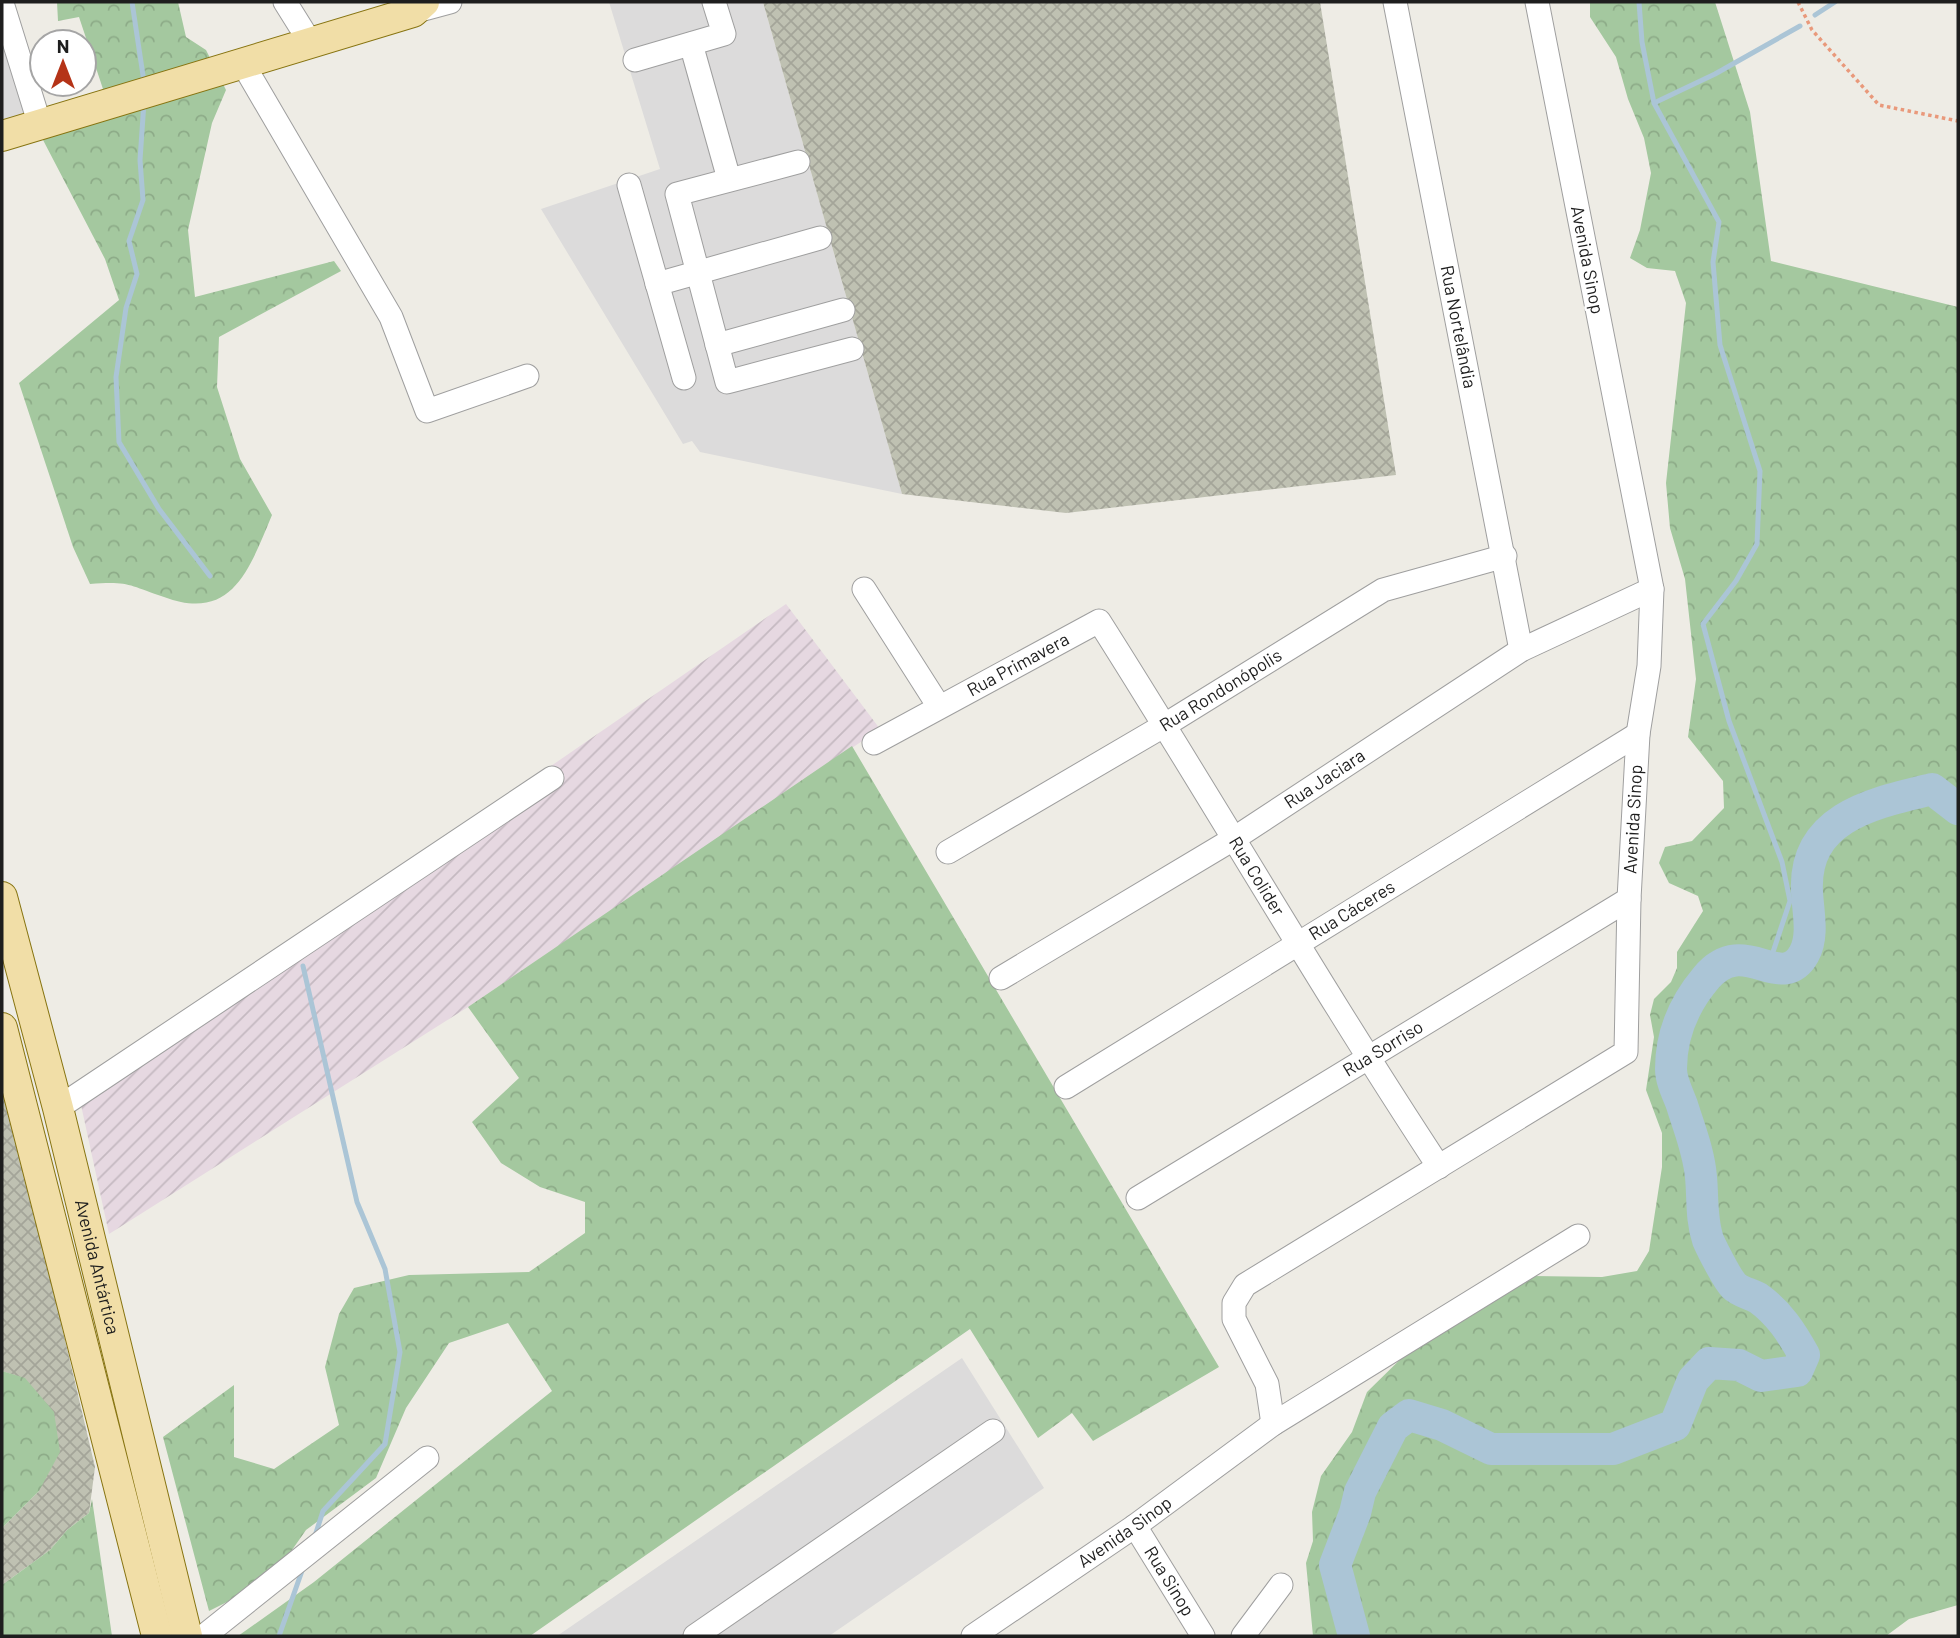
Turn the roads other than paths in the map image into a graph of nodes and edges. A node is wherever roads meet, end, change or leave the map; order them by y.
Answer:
1 (285, 2) edge
2 (450, 2) edge
3 (699, 2) edge
4 (714, 2) edge
5 (1395, 2) edge
6 (1537, 2) edge
7 (407, 8) edge
8 (2, 13) edge
9 (708, 38) junction
10 (310, 42) junction
11 (635, 60) dead end
12 (243, 64) junction
13 (40, 125) junction
14 (2, 136) edge
15 (798, 162) dead end
16 (729, 179) junction
17 (629, 185) dead end
18 (820, 238) dead end
19 (698, 273) junction
20 (657, 284) junction
21 (842, 310) dead end
22 (717, 345) junction
23 (852, 349) dead end
24 (527, 376) dead end
25 (684, 378) dead end
26 (1505, 556) junction
27 (863, 589) dead end
28 (1652, 589) junction
29 (1099, 621) joint
30 (1521, 650) junction
31 (938, 705) junction
32 (1165, 725) junction
33 (1638, 734) junction
34 (874, 743) dead end
35 (552, 778) dead end
36 (1235, 838) junction
37 (948, 852) dead end
38 (2, 897) edge
39 (1629, 899) junction
40 (1298, 945) junction
41 (1001, 978) dead end
42 (2, 1028) edge
43 (1368, 1059) junction
44 (1066, 1087) dead end
45 (58, 1108) junction
46 (1439, 1167) junction
47 (1138, 1198) dead end
48 (1578, 1236) dead end
49 (1273, 1424) junction
50 (993, 1431) dead end
51 (426, 1458) dead end
52 (1135, 1526) junction
53 (1281, 1585) dead end
54 (157, 1636) edge
55 (187, 1636) edge
56 (204, 1636) edge
57 (695, 1636) edge
58 (973, 1636) edge
59 (1203, 1636) edge
60 (1243, 1636) edge

1 - 10 street
2 - 7 street
3 - 9 street
4 - 9 street
5 - 26 street, Rua Nortelândia
6 - 28 street, Avenida Sinop
7 - 10 main road
8 - 13 street
9 - 11 street
9 - 16 street
10 - 12 main road
12 - 13 main road
12 - 24 street
13 - 14 main road
15 - 16 street
16 - 19 street
17 - 20 street
18 - 19 street
19 - 20 street
19 - 22 street
20 - 25 street
21 - 22 street
22 - 23 street
26 - 30 street, Rua Nortelândia
26 - 32 street, Rua Rondonópolis
27 - 31 street
28 - 30 street, Rua Jaciara
28 - 33 street, Avenida Sinop
29 - 31 street, Rua Primavera
29 - 32 street, Rua Colider
30 - 36 street, Rua Jaciara
31 - 34 street, Rua Primavera
32 - 36 street, Rua Colider
32 - 37 street, Rua Rondonópolis
33 - 39 street, Avenida Sinop
33 - 40 street, Rua Cáceres
35 - 45 street
36 - 40 street, Rua Colider
36 - 41 street, Rua Jaciara
38 - 45 main road, Avenida Antártica
39 - 43 street, Rua Sorriso
39 - 46 street, Avenida Sinop
40 - 43 street, Rua Colider
40 - 44 street, Rua Cáceres
42 - 54 main road, Avenida Antártica
43 - 46 street, Rua Colider
43 - 47 street, Rua Sorriso
45 - 55 main road, Avenida Antártica
46 - 49 street, Avenida Sinop
48 - 49 street, Avenida Sinop
49 - 52 street, Avenida Sinop
50 - 57 street
51 - 56 street
52 - 58 street, Avenida Sinop
52 - 59 street, Rua Sinop
53 - 60 street

